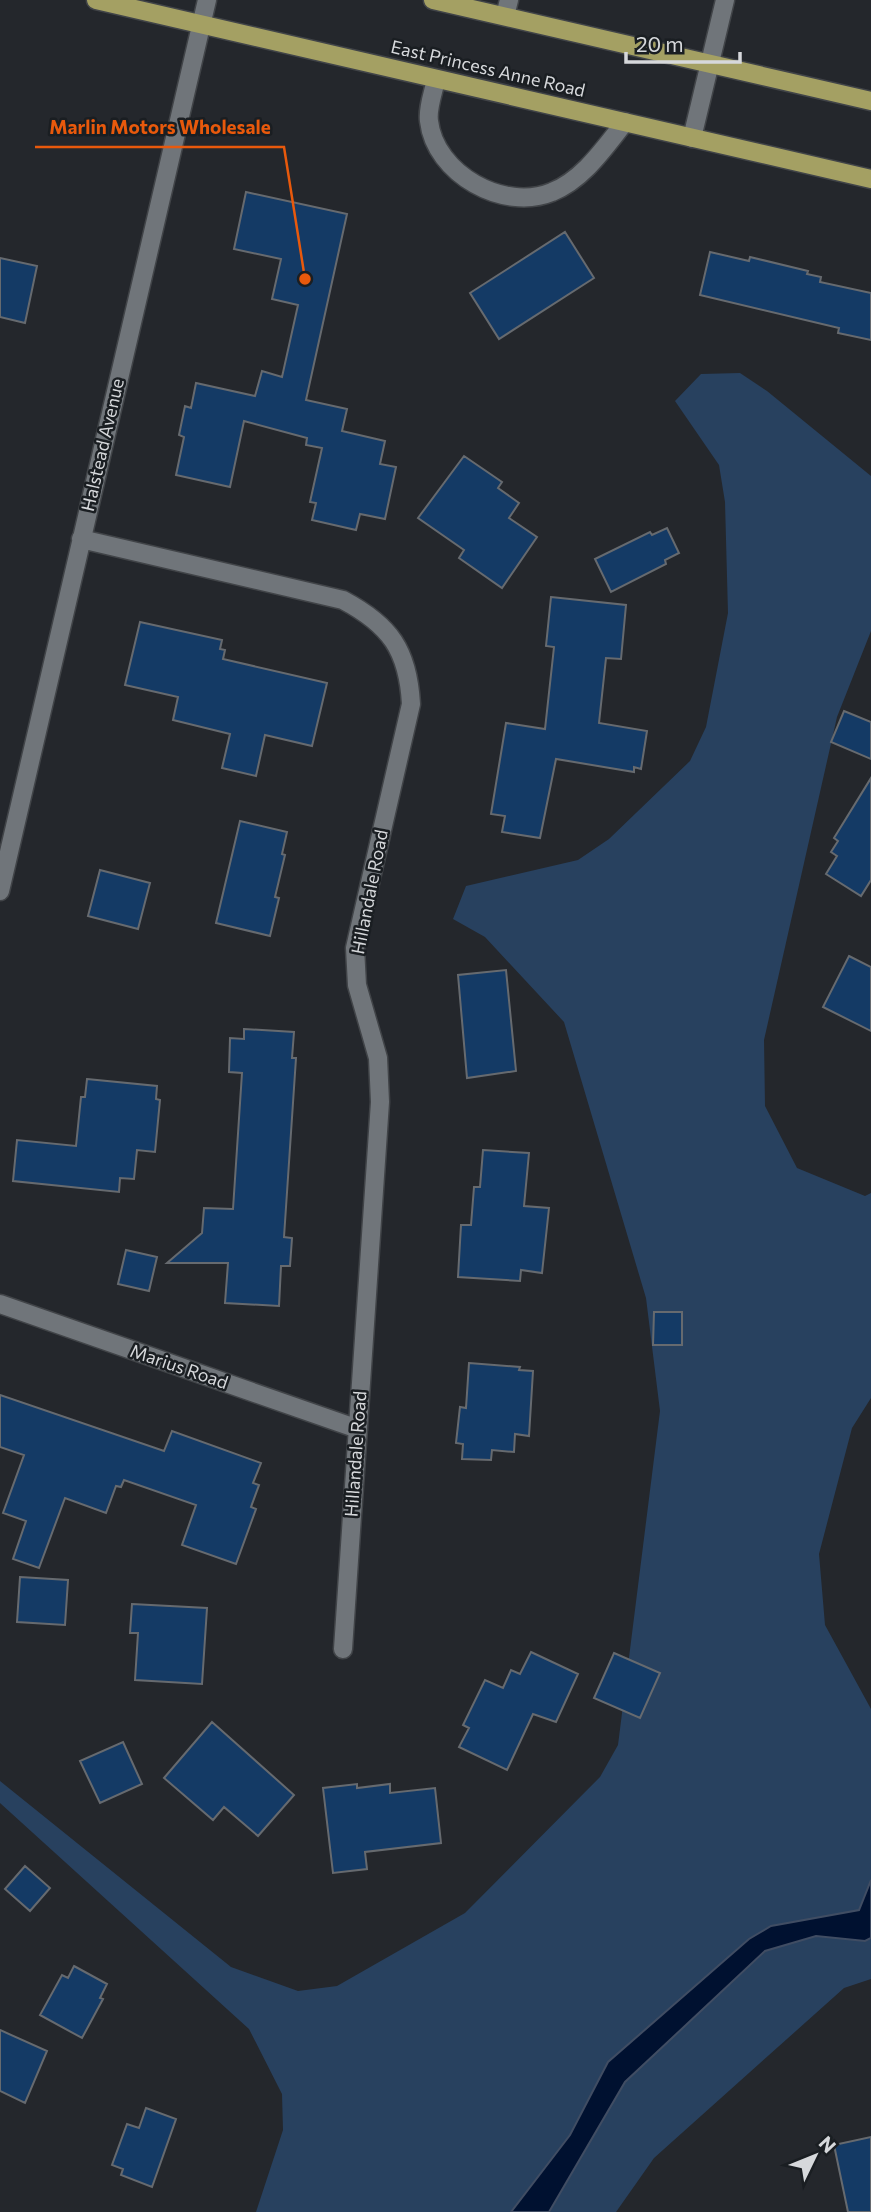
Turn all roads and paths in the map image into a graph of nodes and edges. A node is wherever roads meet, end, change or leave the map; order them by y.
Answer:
1 (96, 0) edge
2 (207, 0) edge
3 (433, 0) edge
4 (725, 0) edge
5 (507, 8) edge
6 (201, 24) junction
7 (710, 64) junction
8 (436, 79) junction
9 (871, 101) edge
10 (625, 122) junction
11 (692, 138) junction
12 (871, 179) edge
13 (82, 539) junction
14 (0, 891) edge
15 (0, 1304) edge
16 (358, 1429) junction
17 (343, 1649) dead end

1 - 6 main road, East Princess Anne Road
2 - 6 street, Halstead Avenue
3 - 5 main road
4 - 7 street
5 - 7 main road
6 - 8 main road, East Princess Anne Road
6 - 13 street, Halstead Avenue
7 - 9 main road
7 - 11 street
8 - 10 main road, East Princess Anne Road
8 - 10 street
10 - 11 main road, East Princess Anne Road
11 - 12 main road, East Princess Anne Road
13 - 14 street, Halstead Avenue
13 - 16 street, Hillandale Road
15 - 16 street, Marius Road
16 - 17 street, Hillandale Road

